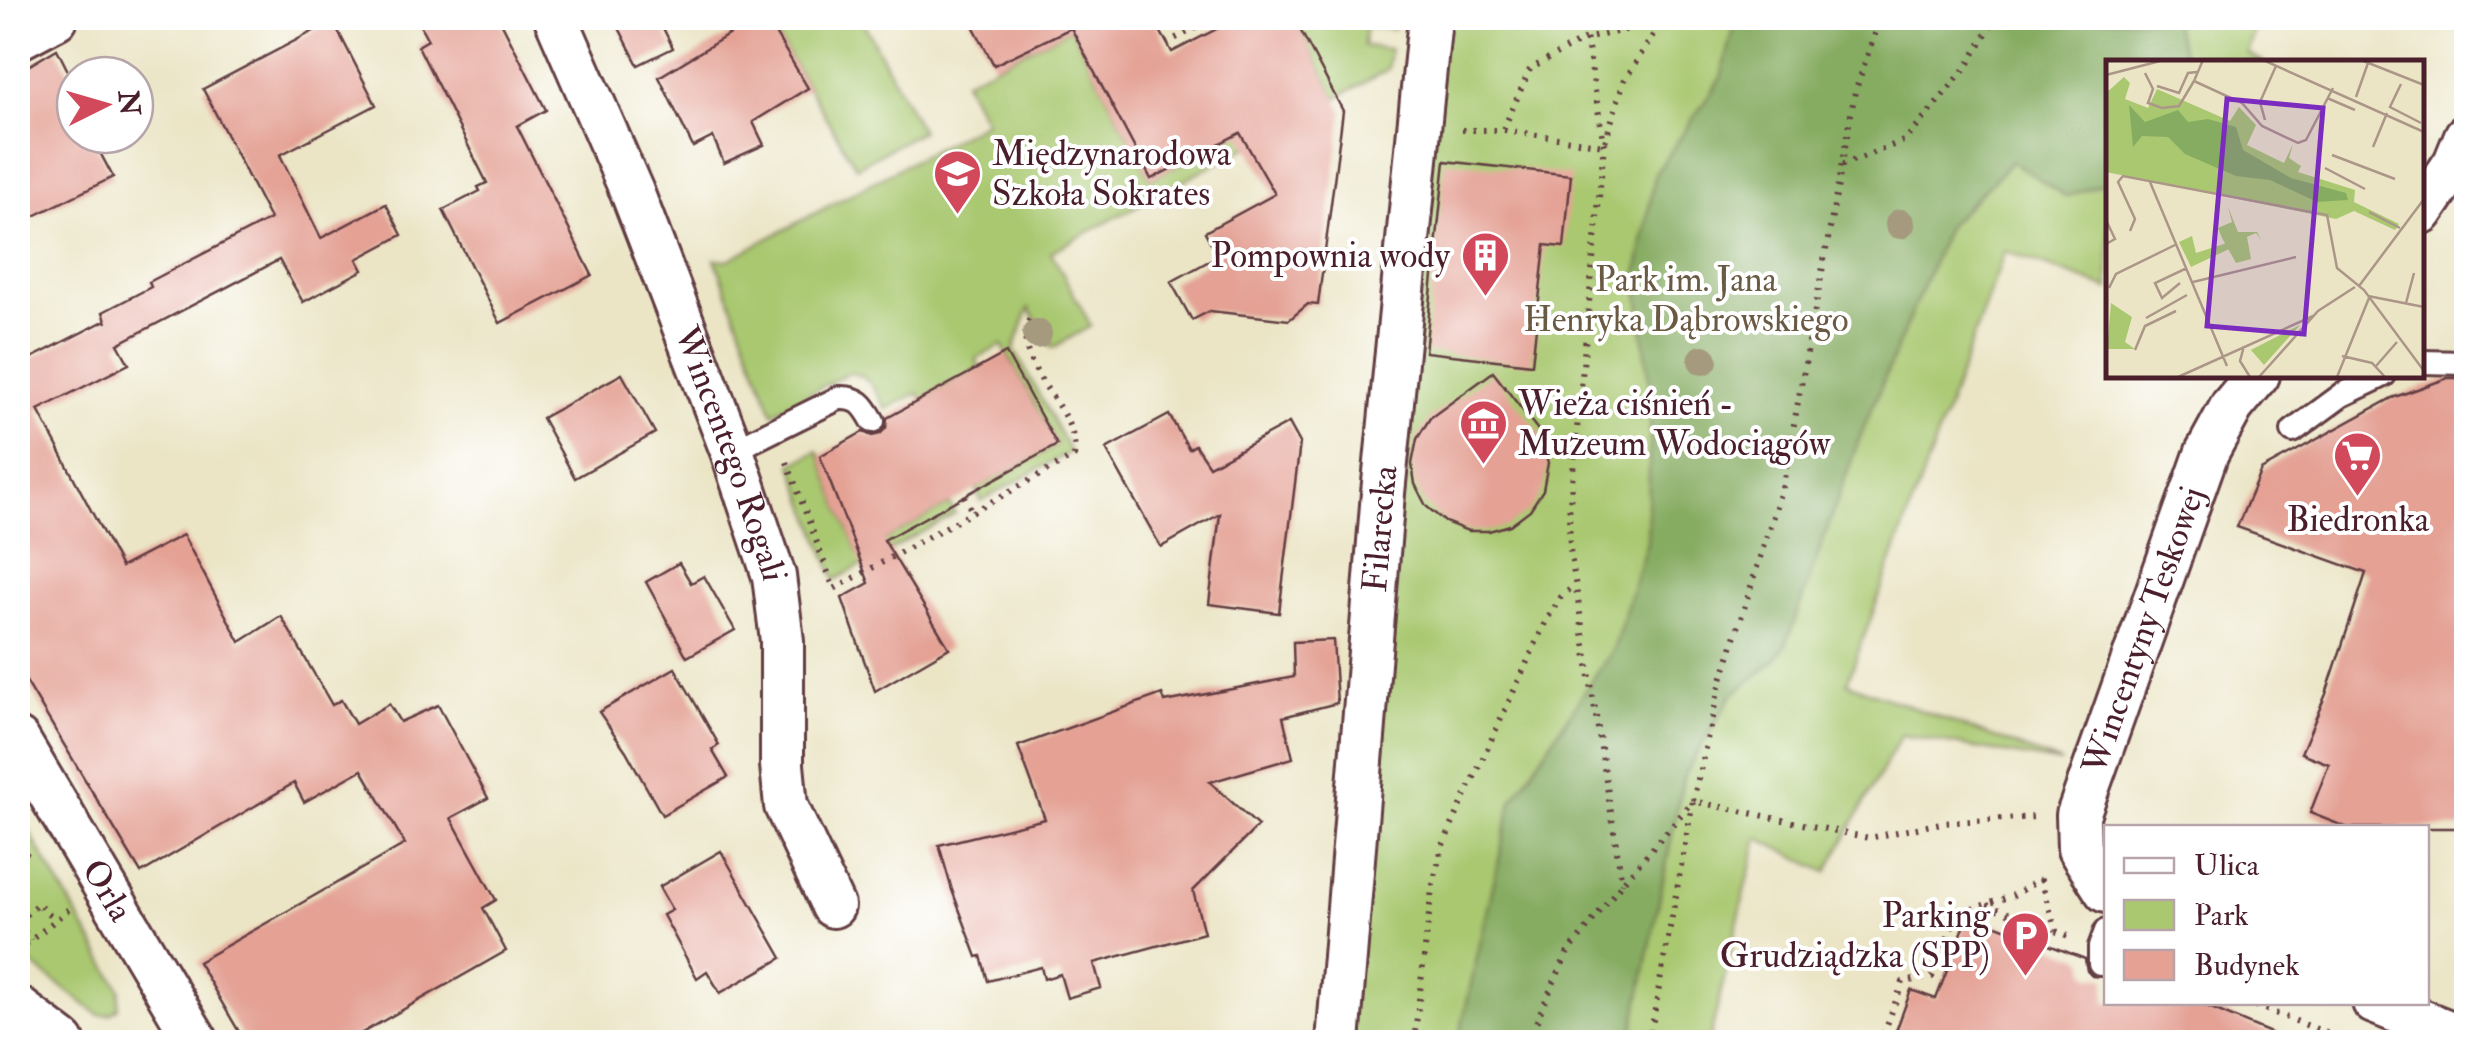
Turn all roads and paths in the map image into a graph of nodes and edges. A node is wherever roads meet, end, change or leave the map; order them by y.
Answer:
1 (56, 18) edge
2 (556, 18) edge
3 (1216, 18) edge
4 (1430, 18) edge
5 (1582, 18) edge
6 (1880, 18) edge
7 (1996, 18) edge
8 (1663, 20) edge
9 (1172, 30) dead end
10 (18, 38) edge
11 (1176, 38) junction
12 (1585, 39) junction
13 (1166, 44) dead end
14 (1419, 130) junction
15 (1503, 130) junction
16 (2466, 136) edge
17 (1604, 145) junction
18 (1842, 165) junction
19 (2424, 209) edge
20 (1033, 313) dead end
21 (2424, 362) edge
22 (2466, 363) edge
23 (2255, 378) edge
24 (2378, 378) edge
25 (872, 421) dead end
26 (775, 428) junction
27 (2293, 431) dead end
28 (732, 451) junction
29 (964, 496) dead end
30 (972, 512) junction
31 (1575, 585) junction
32 (18, 740) edge
33 (1693, 801) junction
34 (2040, 830) dead end
35 (2038, 868) dead end
36 (2042, 880) junction
37 (1622, 883) junction
38 (2104, 887) edge
39 (78, 901) dead end
40 (1986, 904) junction
41 (833, 906) dead end
42 (54, 921) junction
43 (18, 923) edge
44 (2056, 932) junction
45 (32, 940) junction
46 (2102, 948) edge
47 (18, 951) edge
48 (2254, 1005) edge
49 (2381, 1005) edge
50 (18, 1008) edge
51 (2457, 1038) edge
52 (63, 1042) edge
53 (197, 1042) edge
54 (1338, 1042) edge
55 (1414, 1042) edge
56 (1532, 1042) edge
57 (1649, 1042) edge
58 (1886, 1042) edge
59 (2351, 1042) edge

1 - 10 street
2 - 28 street, Wincentego Rogali
3 - 11 path
4 - 14 street, Filarecka
5 - 12 path
6 - 18 path
7 - 18 path
8 - 12 path
8 - 17 path
9 - 11 path
11 - 13 path
12 - 15 path
12 - 17 path
14 - 15 path
14 - 54 street, Filarecka
15 - 17 path
16 - 19 street
17 - 31 path
18 - 33 path
20 - 30 path
21 - 22 lane
23 - 38 street, Wincentyny Teskowej
24 - 27 lane
25 - 26 lane
26 - 28 lane
26 - 30 path
28 - 41 street, Wincentego Rogali
29 - 30 path
31 - 37 path
31 - 55 path
32 - 53 street, Orla
33 - 34 path
33 - 37 path
33 - 57 path
35 - 36 path
36 - 40 path
36 - 44 path
37 - 56 path
39 - 42 path
40 - 44 path
40 - 58 path
42 - 43 path
42 - 45 path
43 - 45 path
44 - 46 path
45 - 47 path
48 - 59 path
49 - 51 street
50 - 52 street

